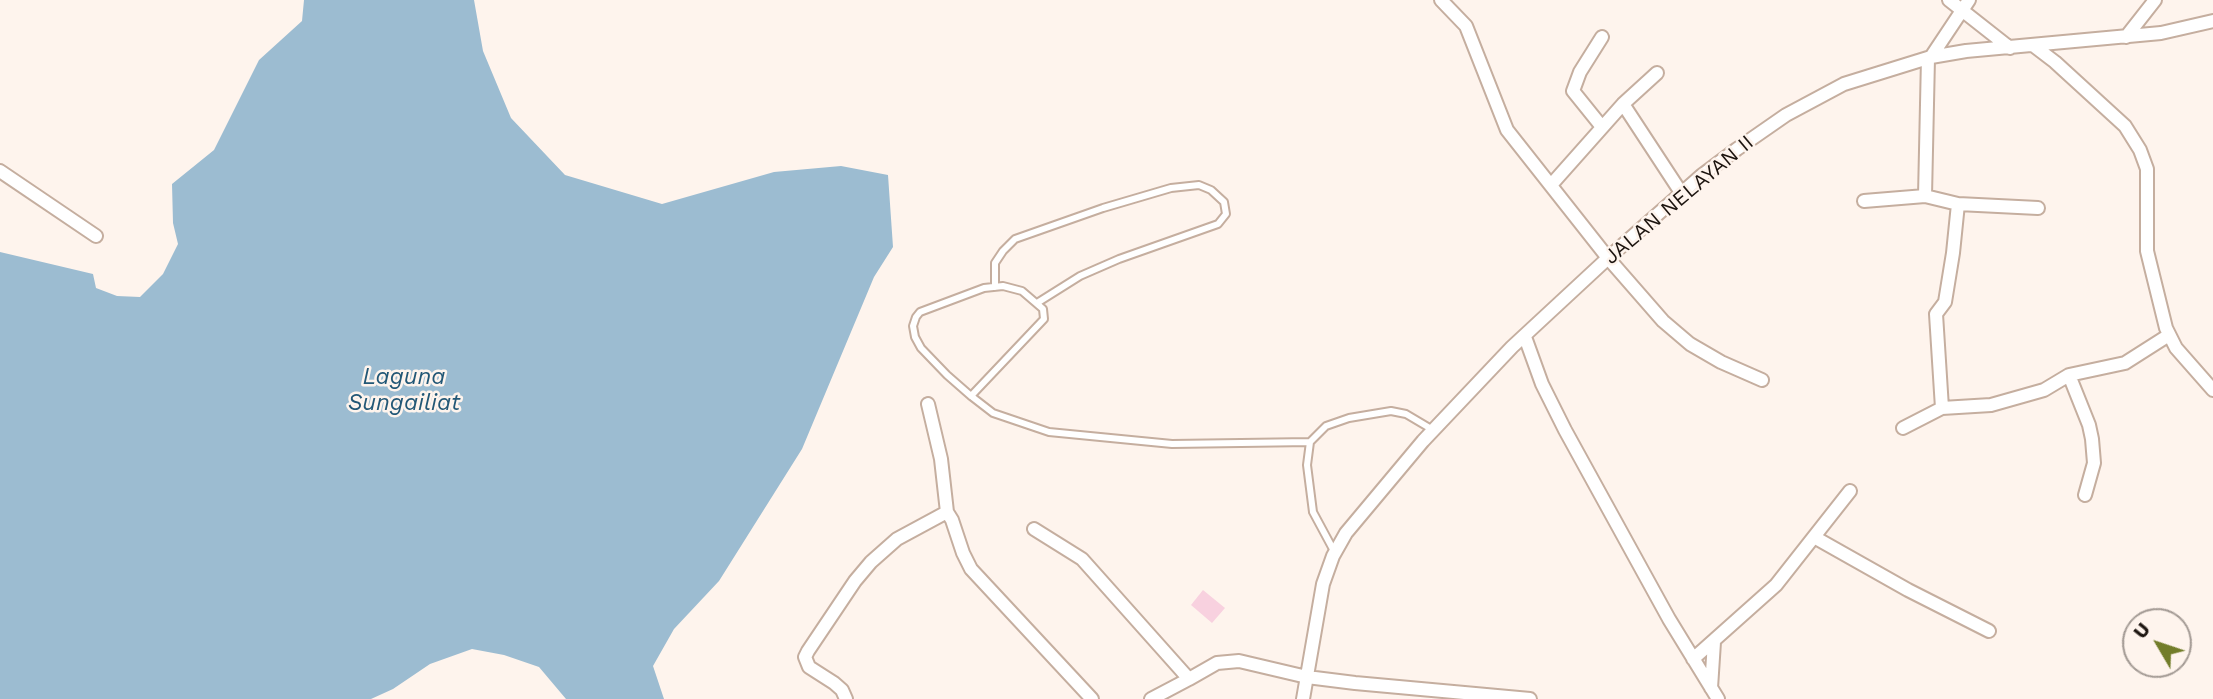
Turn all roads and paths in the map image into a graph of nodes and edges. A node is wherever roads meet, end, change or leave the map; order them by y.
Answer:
1 (1441, 0) edge
2 (1949, 0) edge
3 (2155, 0) edge
4 (1966, 5) edge
5 (2213, 21) edge
6 (1602, 37) dead end
7 (2126, 37) junction
8 (2034, 47) junction
9 (2010, 48) junction
10 (1929, 57) junction
11 (1657, 73) dead end
12 (1623, 104) junction
13 (1602, 127) junction
14 (0, 171) edge
15 (1551, 185) junction
16 (1682, 194) junction
17 (1925, 196) junction
18 (1864, 201) dead end
19 (1958, 204) junction
20 (2038, 208) dead end
21 (96, 236) dead end
22 (1608, 258) junction
23 (995, 287) junction
24 (1037, 303) junction
25 (2169, 335) junction
26 (1519, 342) junction
27 (2069, 375) junction
28 (1762, 380) dead end
29 (2213, 390) edge
30 (971, 396) junction
31 (928, 404) dead end
32 (1942, 408) junction
33 (1903, 428) dead end
34 (1433, 430) junction
35 (1310, 442) junction
36 (1850, 491) dead end
37 (2085, 495) dead end
38 (947, 513) junction
39 (1034, 529) dead end
40 (1814, 537) junction
41 (1335, 552) junction
42 (1989, 631) dead end
43 (1714, 642) junction
44 (1693, 659) junction
45 (1307, 677) junction
46 (1189, 679) junction
47 (1715, 694) edge
48 (1478, 696) edge
49 (846, 699) edge
50 (1092, 699) edge
51 (1151, 699) edge
52 (1303, 699) edge
53 (1531, 699) edge

1 - 15 street
2 - 4 street
3 - 7 street
4 - 9 street
4 - 10 street
5 - 7 street, JALAN NELAYAN II
6 - 13 street
7 - 8 street, JALAN NELAYAN II
8 - 9 street, JALAN NELAYAN II
8 - 25 street
9 - 10 street, JALAN NELAYAN II
10 - 16 street, JALAN NELAYAN II
10 - 17 street
11 - 12 street
12 - 13 street
12 - 16 street
13 - 15 street
14 - 21 street
15 - 22 street
16 - 22 street, JALAN NELAYAN II
17 - 18 street
17 - 19 street
19 - 20 street
19 - 32 street
22 - 26 street, JALAN NELAYAN II
22 - 28 street
23 - 24 lane
23 - 24 lane
23 - 30 lane
24 - 30 lane
25 - 27 street
25 - 29 street
26 - 34 street, JALAN NELAYAN II
26 - 44 street
27 - 32 street
27 - 37 street
30 - 35 lane
31 - 38 street
32 - 33 street
34 - 35 lane
34 - 41 street, JALAN NELAYAN II
35 - 41 lane
36 - 40 street
38 - 49 street
38 - 50 street
39 - 46 street
40 - 42 street
40 - 43 street
41 - 45 street, JALAN NELAYAN II
43 - 44 street
43 - 47 street
44 - 47 street
45 - 46 street
45 - 48 street
45 - 52 street, JALAN NELAYAN II
46 - 51 street
48 - 53 street

